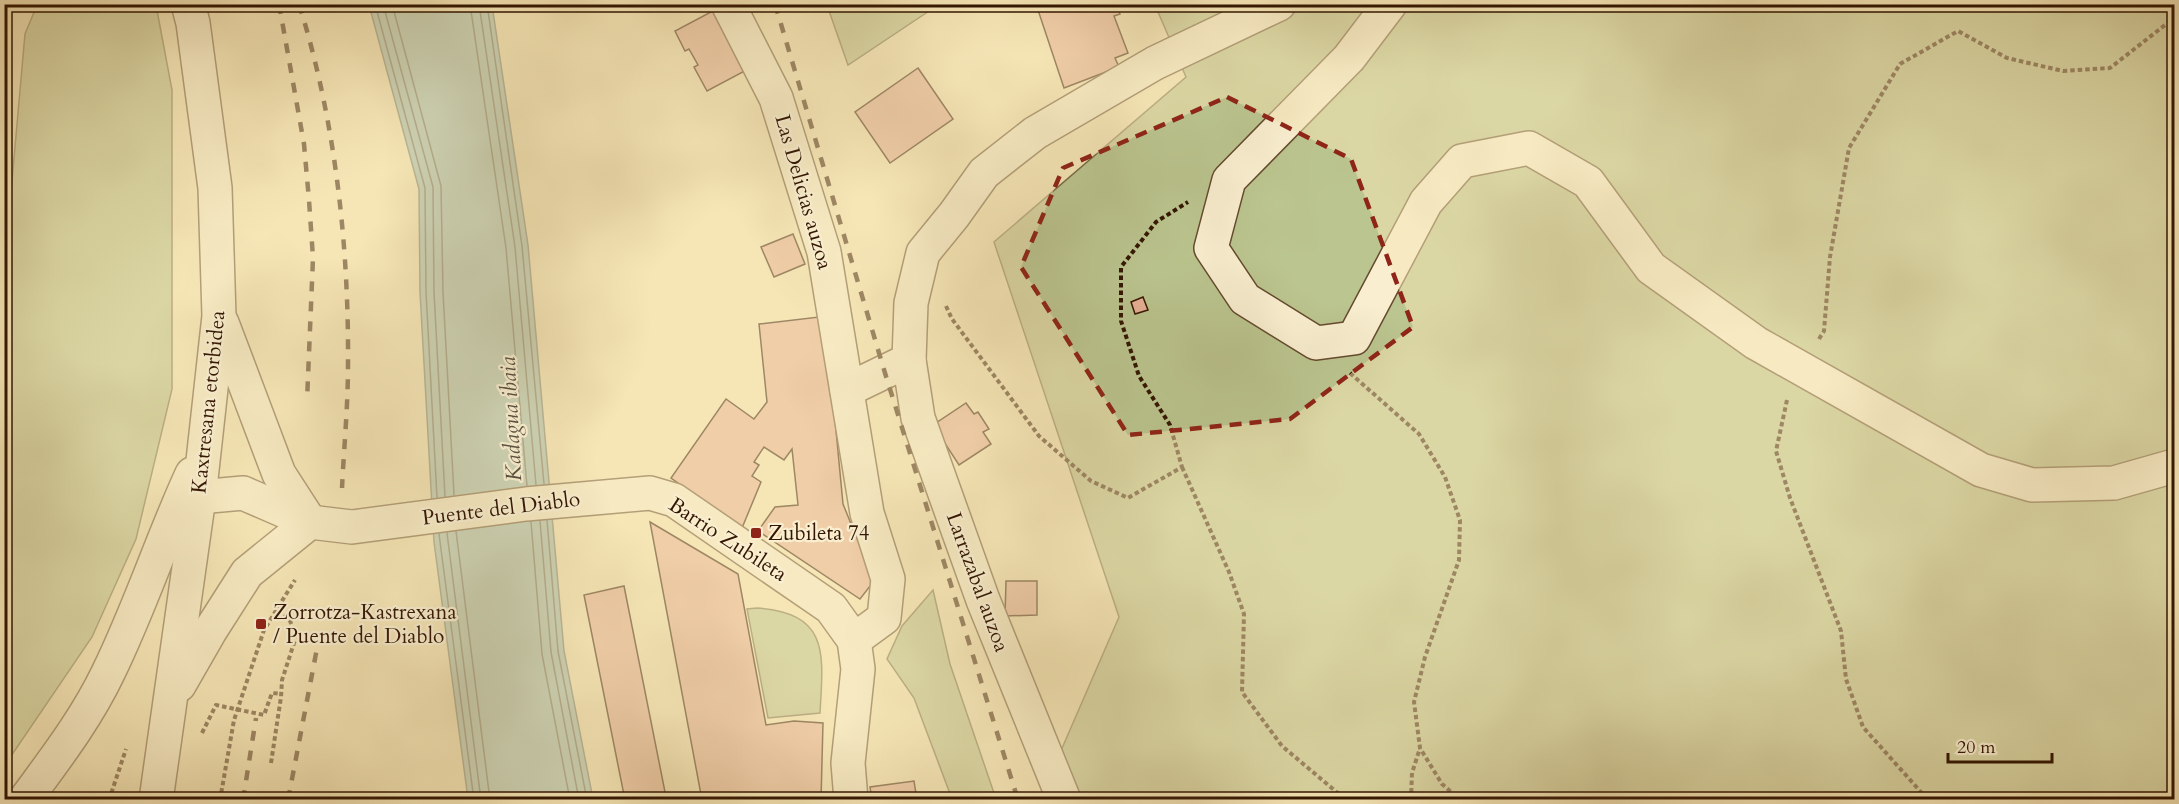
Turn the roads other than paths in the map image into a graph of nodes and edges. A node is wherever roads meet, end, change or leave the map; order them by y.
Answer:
1 (188, 4) edge
2 (728, 4) edge
3 (1279, 4) edge
4 (1390, 4) edge
5 (219, 316) junction
6 (909, 360) junction
7 (847, 390) junction
8 (205, 445) junction
9 (2175, 466) edge
10 (650, 493) joint
11 (199, 497) junction
12 (310, 522) junction
13 (854, 640) junction
14 (172, 697) junction
15 (25, 800) edge
16 (156, 800) edge
17 (851, 800) edge
18 (1064, 800) edge

1 - 5 street, Kaxtresana etorbidea
2 - 7 street, Las Delicias auzoa
3 - 6 street, Larrazabal auzoa
4 - 9 street
5 - 8 street, Kaxtresana etorbidea
5 - 12 street
6 - 7 street
6 - 18 street, Larrazabal auzoa
7 - 13 street, Las Delicias auzoa
8 - 11 street, Kaxtresana etorbidea
8 - 15 street
10 - 12 street, Puente del Diablo
10 - 13 street, Barrio Zubileta
11 - 12 street, Puente del Diablo
11 - 14 street, Kaxtresana etorbidea
12 - 14 street
13 - 17 street
14 - 16 street, Kaxtresana etorbidea

